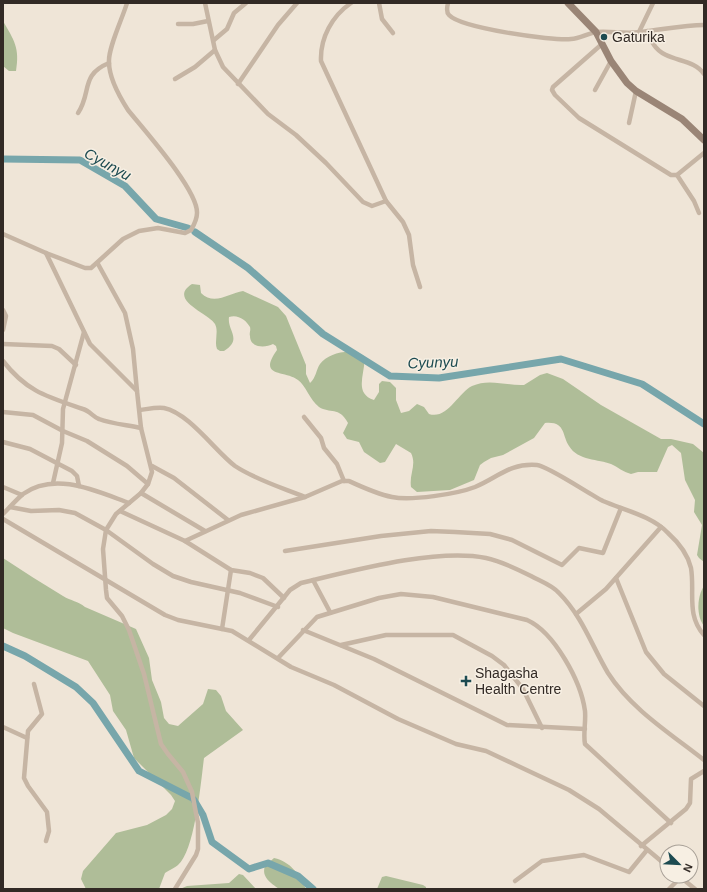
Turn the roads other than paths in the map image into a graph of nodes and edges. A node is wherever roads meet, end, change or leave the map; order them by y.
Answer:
1 (127, 3) edge
2 (205, 3) edge
3 (246, 3) edge
4 (297, 3) edge
5 (351, 3) edge
6 (379, 3) edge
7 (448, 3) edge
8 (568, 3) edge
9 (653, 3) edge
10 (208, 21) junction
11 (178, 24) dead end
12 (704, 25) edge
13 (647, 31) junction
14 (596, 32) junction
15 (640, 32) junction
16 (393, 33) dead end
17 (214, 40) junction
18 (602, 44) junction
19 (215, 50) junction
20 (611, 61) junction
21 (109, 63) junction
22 (704, 74) edge
23 (175, 79) dead end
24 (238, 84) junction
25 (595, 90) dead end
26 (636, 91) junction
27 (78, 113) dead end
28 (629, 123) dead end
29 (704, 140) edge
30 (704, 153) edge
31 (677, 175) junction
32 (386, 201) junction
33 (699, 213) dead end
34 (3, 234) edge
35 (46, 253) junction
36 (98, 264) junction
37 (420, 287) dead end
38 (3, 310) edge
39 (3, 330) edge
40 (84, 332) junction
41 (3, 344) edge
42 (3, 361) edge
43 (76, 365) junction
44 (137, 391) junction
45 (64, 404) junction
46 (140, 410) junction
47 (3, 412) edge
48 (304, 417) dead end
49 (141, 428) junction
50 (63, 431) junction
51 (3, 442) edge
52 (57, 463) junction
53 (152, 466) junction
54 (344, 481) junction
55 (53, 483) junction
56 (148, 484) junction
57 (79, 486) junction
58 (3, 487) edge
59 (141, 492) junction
60 (22, 495) junction
61 (305, 497) junction
62 (129, 504) junction
63 (10, 507) junction
64 (621, 508) junction
65 (120, 511) junction
66 (3, 514) edge
67 (3, 519) edge
68 (228, 520) junction
69 (662, 527) junction
70 (106, 530) junction
71 (205, 531) junction
72 (185, 541) junction
73 (285, 551) dead end
74 (231, 570) junction
75 (616, 578) junction
76 (106, 580) junction
77 (313, 580) junction
78 (228, 591) junction
79 (284, 598) junction
80 (278, 607) junction
81 (330, 612) junction
82 (576, 614) junction
83 (222, 628) junction
84 (304, 630) junction
85 (704, 635) edge
86 (249, 640) junction
87 (341, 645) junction
88 (278, 658) junction
89 (34, 684) dead end
90 (704, 706) edge
91 (3, 727) edge
92 (542, 728) junction
93 (585, 729) junction
94 (27, 738) junction
95 (704, 760) edge
96 (704, 771) edge
97 (671, 823) junction
98 (46, 841) dead end
99 (641, 846) junction
100 (647, 850) junction
101 (659, 860) edge
102 (515, 881) dead end
103 (175, 889) edge

1 - 21 street
2 - 10 street
3 - 17 street
4 - 24 street
5 - 32 street
6 - 16 street
7 - 14 street
8 - 14 main road
9 - 15 street
10 - 11 street
10 - 17 street
12 - 13 street
13 - 15 street
13 - 22 street
14 - 15 street
14 - 18 main road
17 - 19 street
18 - 20 main road
18 - 31 street
19 - 23 street
19 - 24 street
20 - 25 street
20 - 26 main road
21 - 27 street
21 - 36 street
24 - 32 street
26 - 28 street
26 - 29 main road
30 - 31 street
31 - 33 street
32 - 37 street
34 - 35 street
35 - 36 street
35 - 40 street
36 - 44 street
38 - 39 street
40 - 43 street
40 - 44 street
41 - 43 street
42 - 45 street
43 - 45 street
44 - 46 street
45 - 49 street
45 - 50 street
46 - 49 street
46 - 61 street
47 - 50 street
48 - 54 street
49 - 53 street
50 - 52 street
50 - 56 street
51 - 52 street
52 - 55 street
52 - 57 street
53 - 56 street
53 - 68 street
54 - 61 street
54 - 64 street
55 - 57 street
55 - 60 street
56 - 59 street
57 - 62 street
58 - 60 street
59 - 62 street
59 - 71 street
60 - 63 street
61 - 68 street
62 - 65 street
63 - 66 street
63 - 70 street
64 - 69 street
64 - 73 street
65 - 70 street
65 - 72 street
67 - 76 street
68 - 71 street
69 - 75 street
69 - 85 street
70 - 76 street
70 - 78 street
71 - 72 street
72 - 74 street
74 - 78 street
74 - 79 street
75 - 82 street
75 - 90 street
76 - 83 street
76 - 103 street
77 - 79 street
77 - 81 street
77 - 82 street
78 - 80 street
78 - 83 street
79 - 80 street
80 - 86 street
81 - 84 street
81 - 93 street
82 - 95 street
83 - 86 street
84 - 87 street
84 - 88 street
86 - 88 street
87 - 92 street
87 - 92 street
88 - 99 street
89 - 94 street
91 - 94 street
92 - 93 street
93 - 97 street
94 - 98 street
96 - 97 street
97 - 99 street
99 - 100 street
100 - 101 street
100 - 102 street

